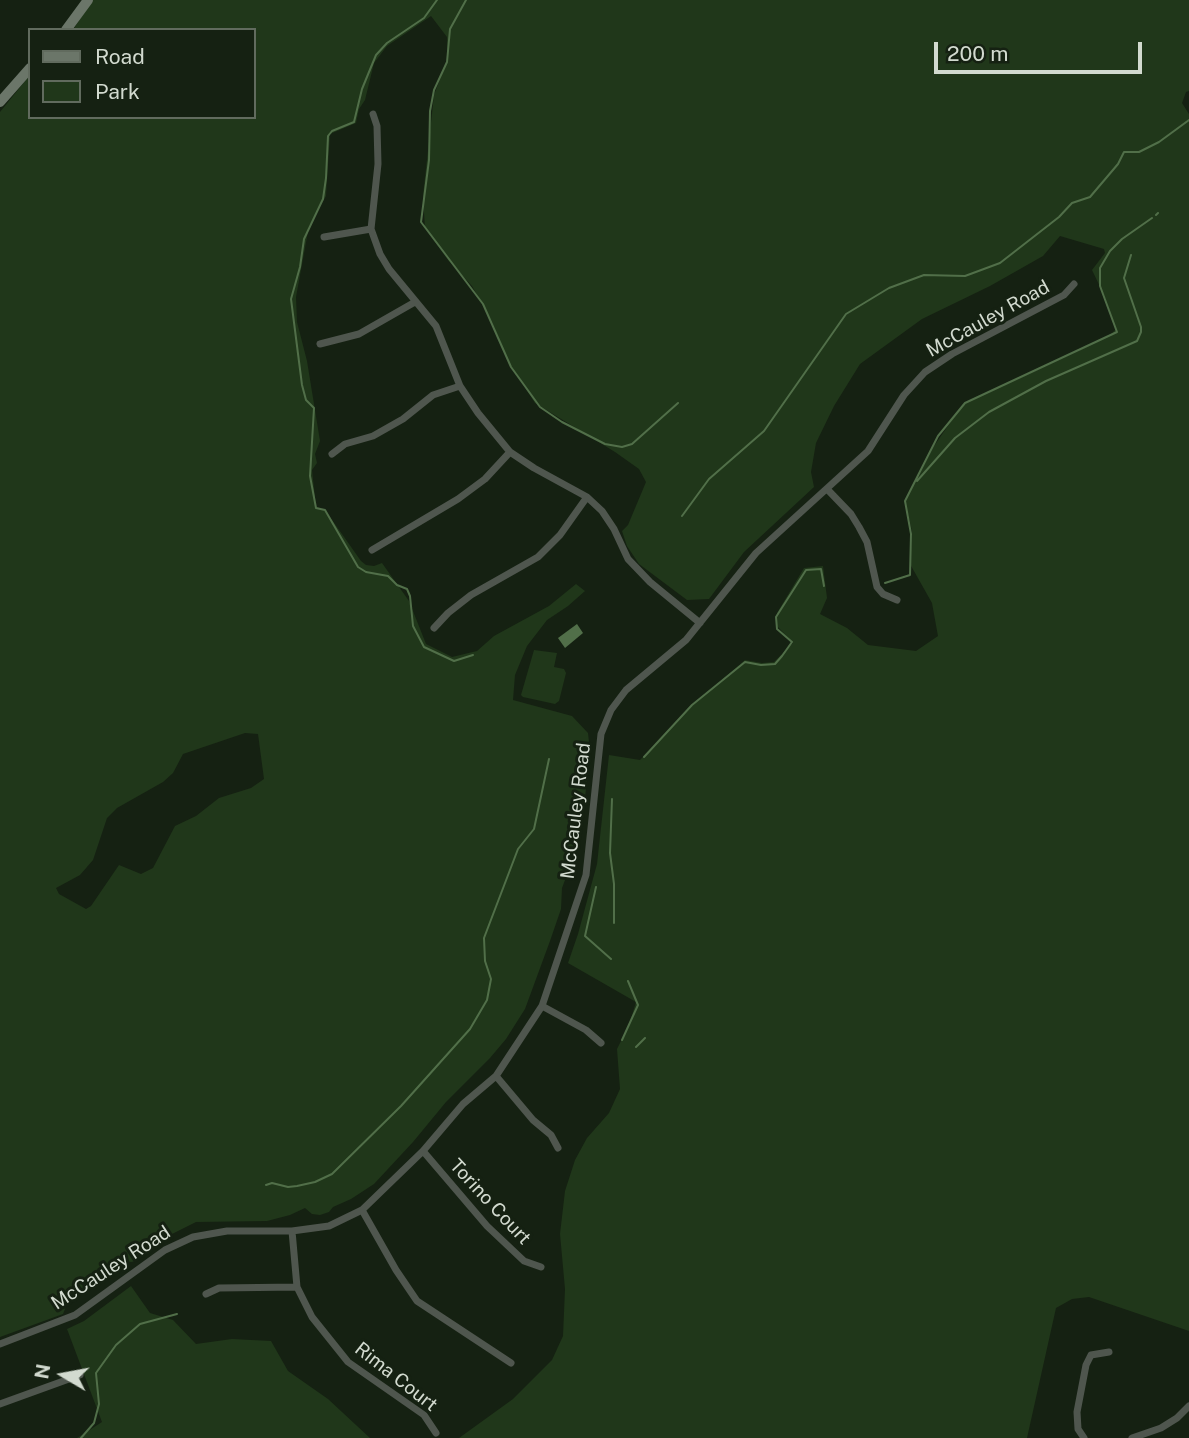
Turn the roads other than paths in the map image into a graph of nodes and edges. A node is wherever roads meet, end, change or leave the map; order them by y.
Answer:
1 (88, 0) edge
2 (67, 28) edge
3 (28, 70) edge
4 (0, 102) edge
5 (373, 114) dead end
6 (371, 229) junction
7 (324, 237) dead end
8 (1074, 284) dead end
9 (415, 302) junction
10 (320, 344) dead end
11 (460, 386) junction
12 (510, 453) junction
13 (332, 454) dead end
14 (827, 489) junction
15 (587, 497) junction
16 (372, 550) dead end
17 (897, 600) dead end
18 (700, 622) junction
19 (435, 628) dead end
20 (542, 1006) junction
21 (601, 1043) dead end
22 (496, 1076) junction
23 (558, 1148) dead end
24 (423, 1151) junction
25 (362, 1210) junction
26 (292, 1231) junction
27 (541, 1267) dead end
28 (298, 1287) junction
29 (206, 1294) dead end
30 (0, 1344) edge
31 (1109, 1352) dead end
32 (511, 1363) dead end
33 (80, 1375) dead end
34 (0, 1404) edge
35 (1189, 1406) edge
36 (1161, 1429) junction
37 (436, 1433) dead end
38 (1084, 1438) edge
39 (1132, 1438) edge
40 (1165, 1438) edge

1 - 2 street
3 - 4 street
5 - 6 street
6 - 7 street
6 - 9 street
8 - 14 street, McCauley Road
9 - 10 street
9 - 11 street
11 - 12 street
11 - 13 street
12 - 15 street
12 - 16 street
14 - 17 street
14 - 18 street, McCauley Road
15 - 18 street
15 - 19 street
18 - 20 street, McCauley Road
20 - 21 street
20 - 22 street, McCauley Road
22 - 23 street
22 - 24 street, McCauley Road
24 - 25 street, McCauley Road
24 - 27 street, Torino Court
25 - 26 street, McCauley Road
25 - 32 street
26 - 28 street, Rima Court
26 - 30 street, McCauley Road
28 - 29 street
28 - 37 street, Rima Court
31 - 38 street
33 - 34 street
35 - 36 street
36 - 39 street
36 - 40 street

